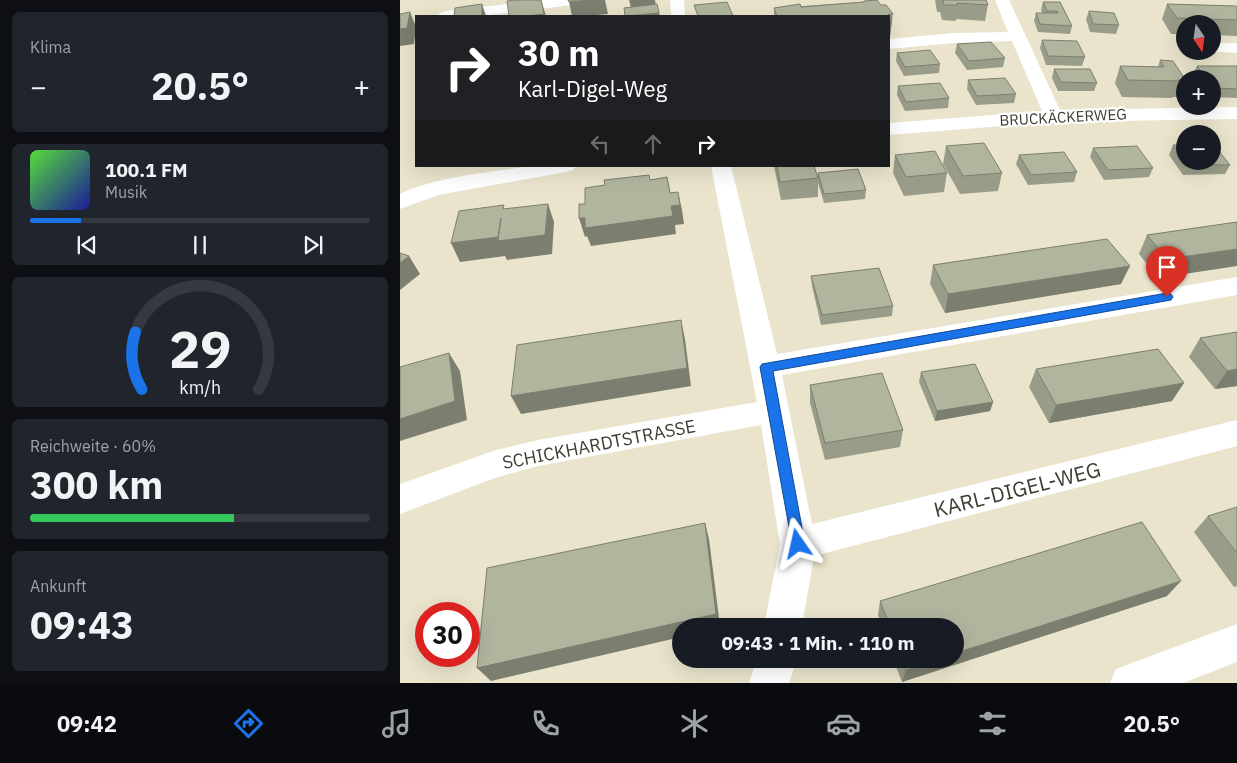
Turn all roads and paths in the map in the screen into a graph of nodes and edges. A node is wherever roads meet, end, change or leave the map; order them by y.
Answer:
1 (581, 0) edge
2 (677, 0) edge
3 (1002, 0) edge
4 (559, 9) edge
5 (461, 15) edge
6 (678, 15) edge
7 (1018, 36) junction
8 (890, 44) edge
9 (1221, 48) edge
10 (1237, 48) edge
11 (1237, 113) edge
12 (1053, 116) junction
13 (890, 129) edge
14 (560, 167) edge
15 (721, 167) edge
16 (405, 193) edge
17 (1237, 286) edge
18 (766, 367) junction
19 (773, 410) junction
20 (1237, 433) edge
21 (400, 499) edge
22 (798, 544) junction
23 (784, 618) edge
24 (1237, 643) edge
25 (774, 668) edge
26 (769, 683) edge
27 (1130, 683) edge

1 - 4 street
2 - 6 street
3 - 7 street
4 - 5 street
7 - 8 street
7 - 12 street
9 - 10 street
11 - 12 street, BRUCKÄCKERWEG
12 - 13 street, BRUCKÄCKERWEG
14 - 16 street
15 - 18 street
17 - 18 street
18 - 19 street
19 - 21 street, SCHICKHARDTSTRASSE
19 - 22 street
20 - 22 street, KARL-DIGEL-WEG
22 - 23 street
24 - 27 street
25 - 26 street

